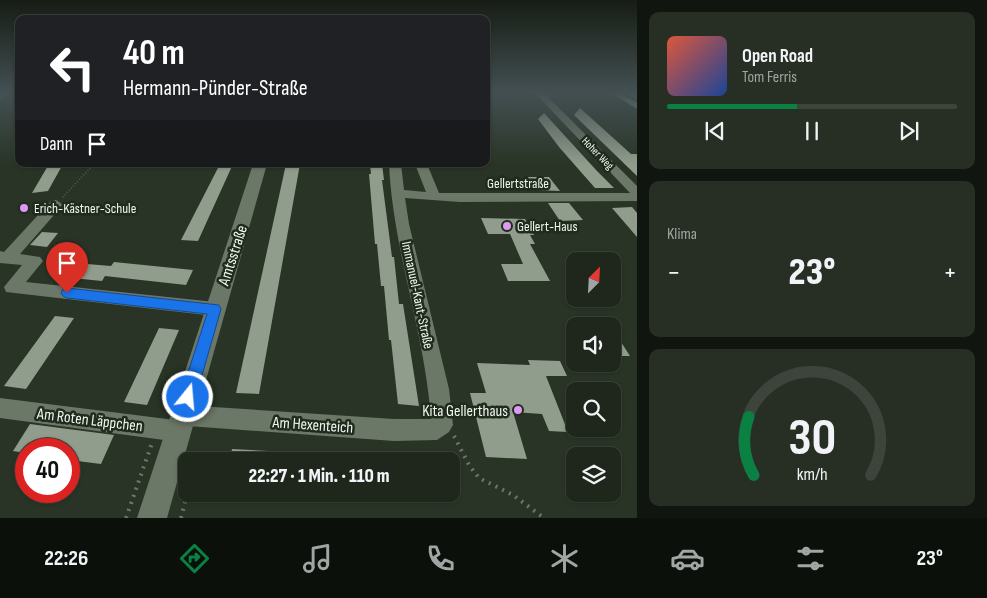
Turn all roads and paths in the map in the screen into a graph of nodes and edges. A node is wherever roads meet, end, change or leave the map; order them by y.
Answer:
1 (562, 116) edge
2 (91, 167) edge
3 (259, 167) edge
4 (395, 167) edge
5 (422, 167) edge
6 (637, 193) edge
7 (398, 194) junction
8 (434, 196) junction
9 (637, 197) edge
10 (56, 204) joint
11 (3, 258) edge
12 (6, 290) edge
13 (214, 309) junction
14 (0, 408) edge
15 (173, 424) junction
16 (442, 425) junction
17 (185, 502) edge
18 (126, 518) edge
19 (152, 518) edge
20 (181, 518) edge
21 (544, 518) edge

1 - 6 street, Hoher Weg
2 - 10 path
3 - 13 street, Amtsstraße
4 - 7 street, Immanuel-Kant-Straße
5 - 8 street
7 - 8 street, Gellertstraße
7 - 16 street, Immanuel-Kant-Straße
8 - 9 street, Gellertstraße
10 - 11 street
11 - 12 street
12 - 13 street
13 - 15 street, Amtsstraße
14 - 15 street, Am Roten Läppchen
15 - 16 street, Am Hexenteich
15 - 18 path
15 - 19 street, Amtsstraße
16 - 21 path
17 - 20 path

